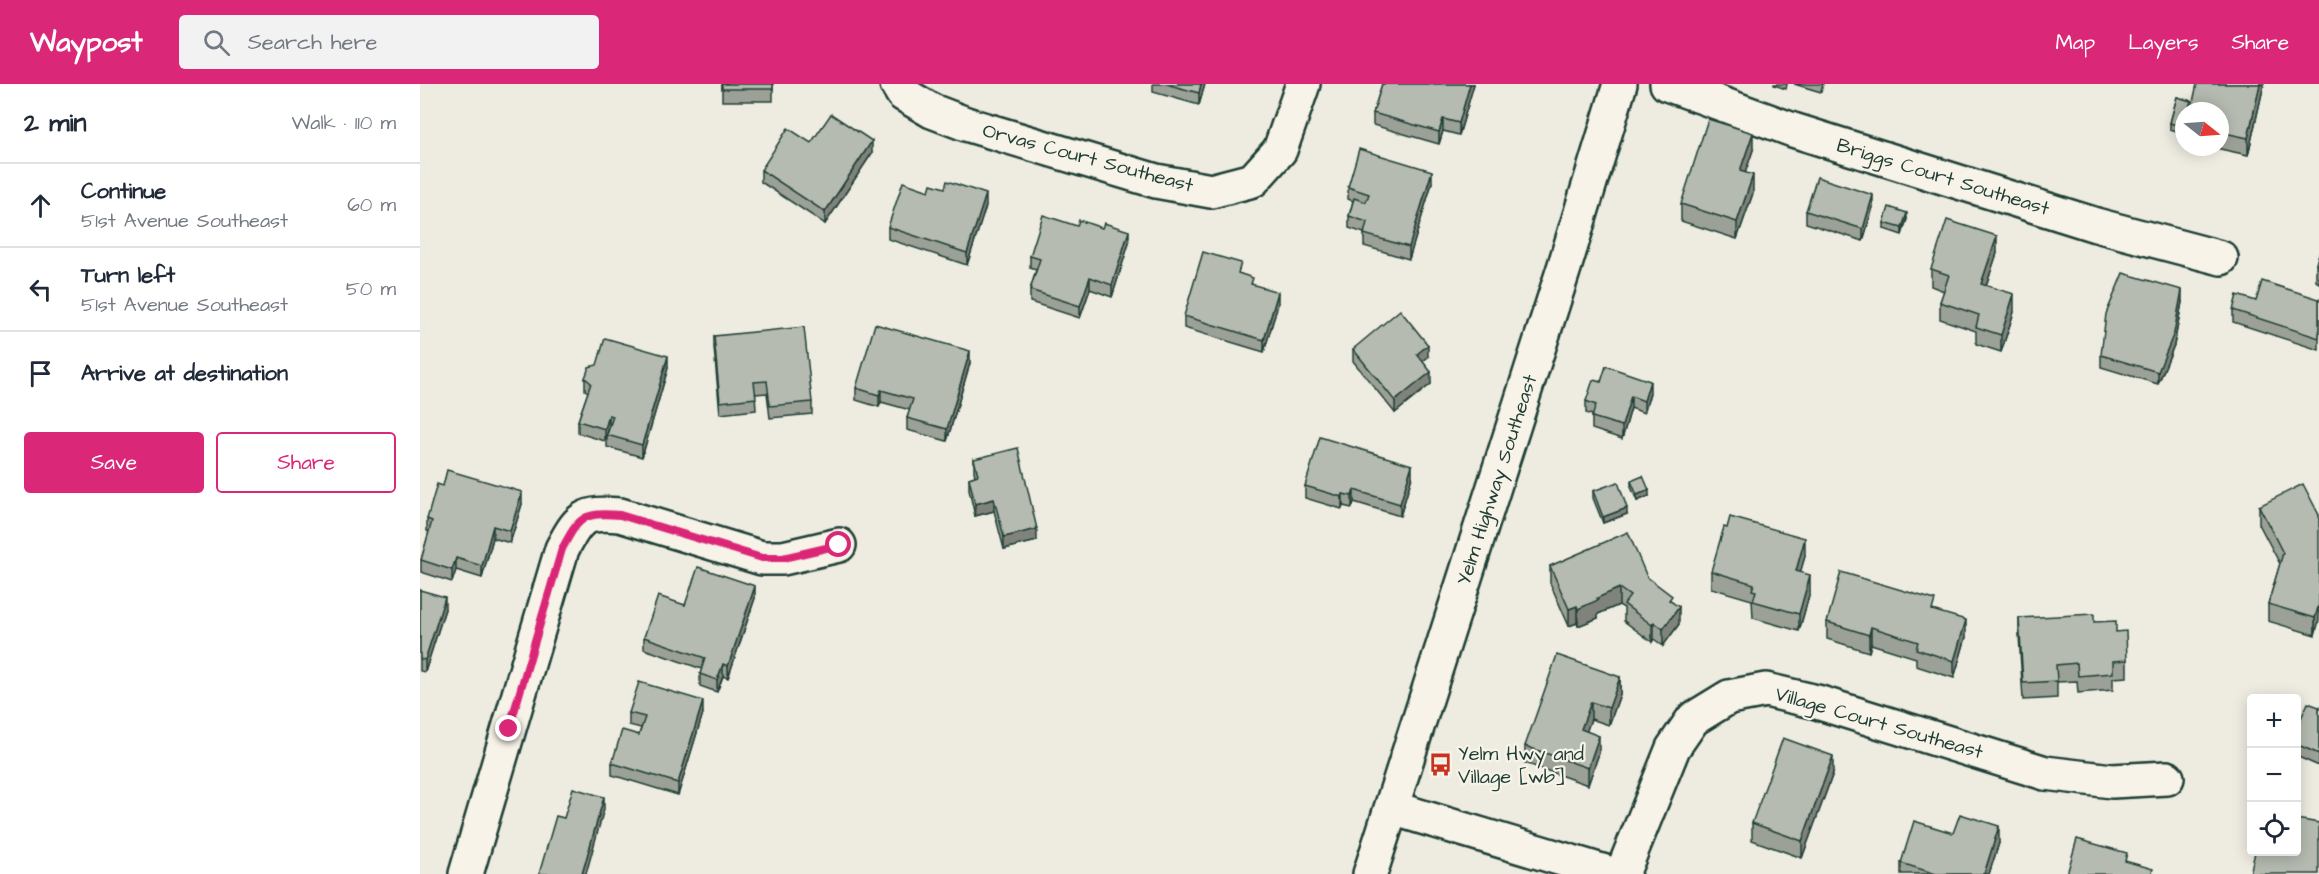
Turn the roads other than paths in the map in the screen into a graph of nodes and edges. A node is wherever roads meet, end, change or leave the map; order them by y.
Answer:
1 (897, 84) edge
2 (1303, 84) edge
3 (1620, 84) edge
4 (1667, 84) edge
5 (2221, 258) dead end
6 (839, 545) dead end
7 (2167, 778) dead end
8 (1392, 808) junction
9 (466, 874) edge
10 (1371, 874) edge
11 (1612, 874) edge
12 (1622, 874) edge

1 - 2 street, Orvas Court Southeast
3 - 8 street, Yelm Highway Southeast
4 - 5 street, Briggs Court Southeast
6 - 9 street
7 - 12 street, Village Court Southeast
8 - 10 street, Yelm Highway Southeast
8 - 11 street

